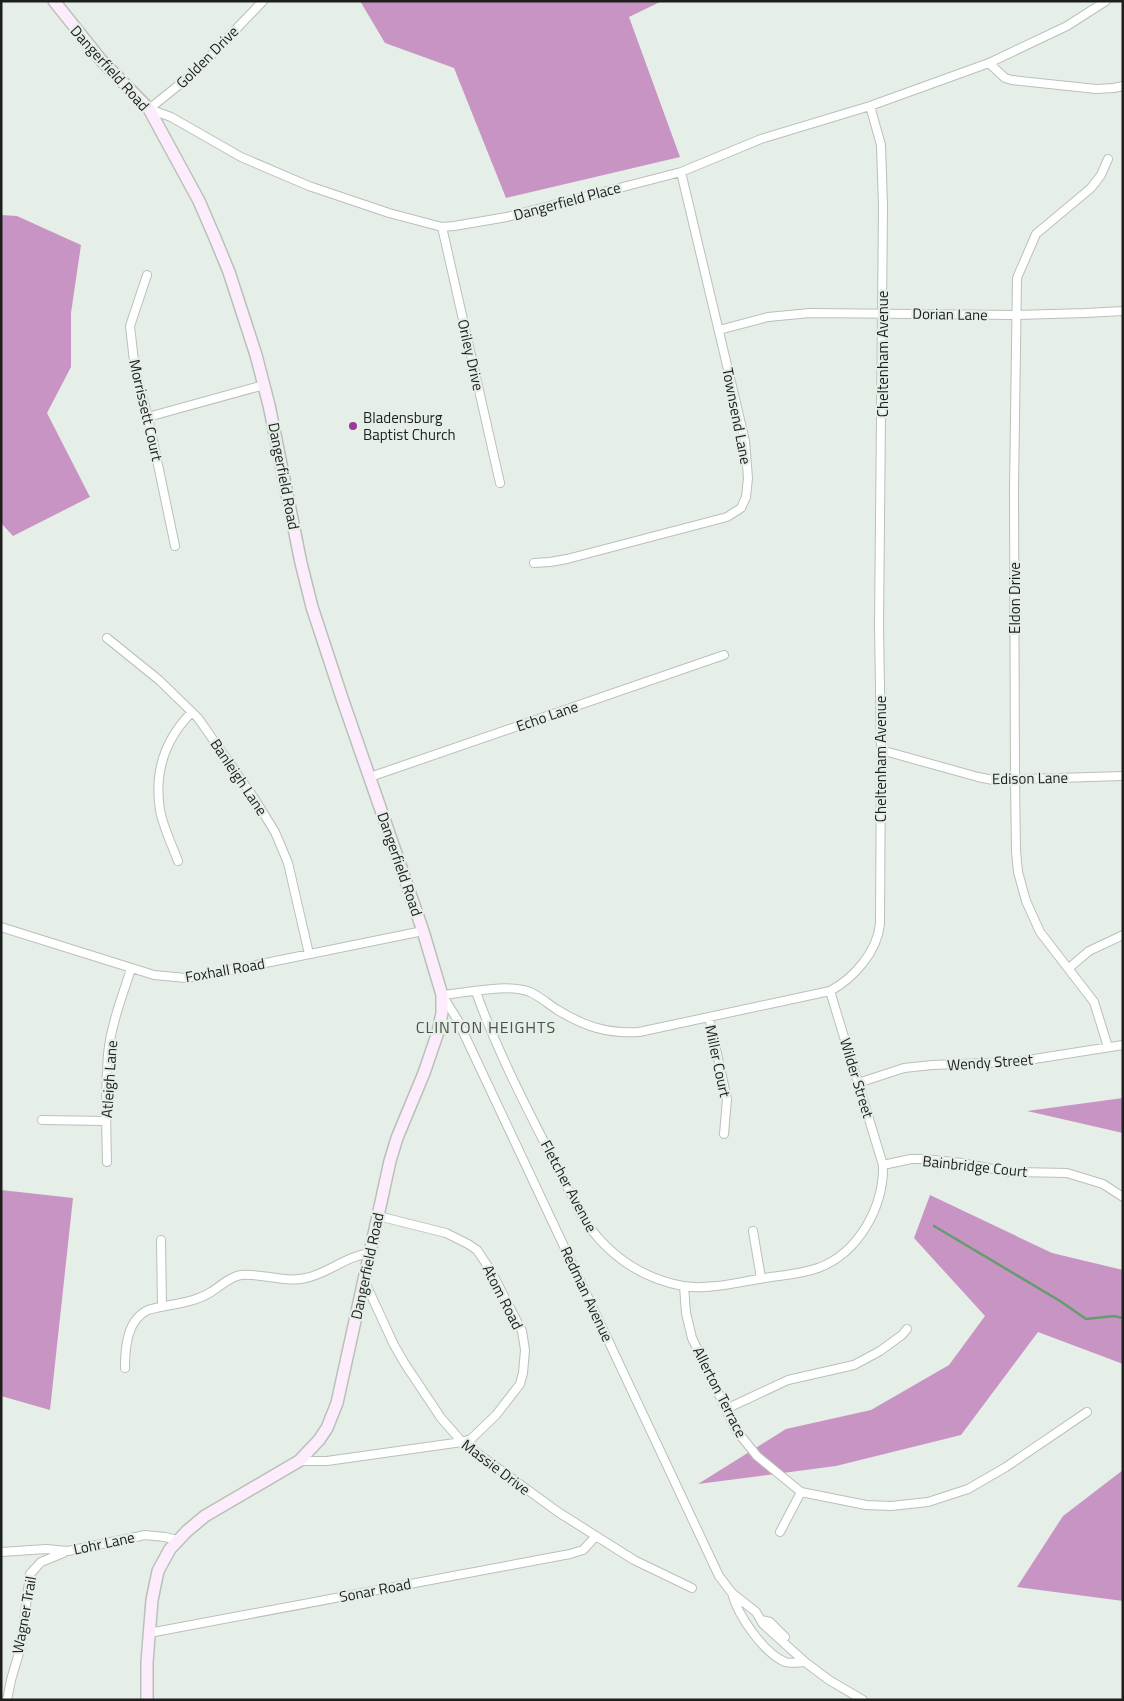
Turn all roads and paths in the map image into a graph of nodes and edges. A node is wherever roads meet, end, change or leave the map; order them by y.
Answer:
1 (54, 1) edge
2 (264, 1) edge
3 (1106, 1) edge
4 (989, 63) junction
5 (1123, 86) edge
6 (870, 106) junction
7 (149, 110) junction
8 (1108, 159) dead end
9 (681, 172) junction
10 (442, 227) junction
11 (147, 275) dead end
12 (1123, 311) edge
13 (882, 313) junction
14 (1016, 315) junction
15 (719, 330) junction
16 (264, 385) junction
17 (148, 417) junction
18 (500, 483) dead end
19 (175, 546) dead end
20 (534, 563) dead end
21 (107, 638) dead end
22 (724, 655) dead end
23 (192, 712) junction
24 (881, 750) junction
25 (1123, 776) edge
26 (370, 777) junction
27 (1015, 779) junction
28 (178, 862) dead end
29 (1, 927) edge
30 (423, 931) junction
31 (1123, 935) edge
32 (309, 954) junction
33 (1069, 968) junction
34 (131, 969) junction
35 (830, 991) junction
36 (476, 992) junction
37 (442, 995) junction
38 (709, 1017) junction
39 (1123, 1045) edge
40 (1108, 1047) junction
41 (858, 1083) junction
42 (42, 1120) dead end
43 (106, 1121) junction
44 (724, 1134) dead end
45 (108, 1162) dead end
46 (882, 1165) junction
47 (1123, 1197) edge
48 (378, 1216) junction
49 (754, 1231) dead end
50 (161, 1240) dead end
51 (370, 1253) junction
52 (761, 1278) junction
53 (364, 1280) junction
54 (684, 1286) junction
55 (162, 1307) junction
56 (907, 1329) dead end
57 (125, 1368) dead end
58 (726, 1409) junction
59 (1087, 1412) dead end
60 (462, 1442) junction
61 (299, 1461) junction
62 (801, 1492) junction
63 (780, 1532) dead end
64 (596, 1536) junction
65 (177, 1540) junction
66 (68, 1551) junction
67 (1, 1552) edge
68 (692, 1588) dead end
69 (732, 1593) junction
70 (149, 1633) junction
71 (805, 1662) junction
72 (7, 1700) edge
73 (146, 1700) edge
74 (863, 1700) edge

1 - 7 street, Dangerfield Road
2 - 7 street, Golden Drive
3 - 4 street, Dangerfield Place
4 - 5 street
4 - 6 street, Dangerfield Place
6 - 9 street, Dangerfield Place
6 - 13 street, Cheltenham Avenue
7 - 10 street, Dangerfield Place
7 - 16 street, Dangerfield Road
8 - 14 street, Eldon Drive
9 - 10 street, Dangerfield Place
9 - 15 street, Townsend Lane
10 - 18 street, Oriley Drive
11 - 17 street, Morrissett Court
12 - 14 street, Dorian Lane
13 - 14 street, Dorian Lane
13 - 15 street, Dorian Lane
13 - 24 street, Cheltenham Avenue
14 - 27 street, Eldon Drive
15 - 20 street, Townsend Lane
16 - 17 street
16 - 26 street, Dangerfield Road
17 - 19 street, Morrissett Court
21 - 23 street, Banleigh Lane
22 - 26 street, Echo Lane
23 - 28 street
23 - 32 street, Banleigh Lane
24 - 27 street, Edison Lane
24 - 35 street, Cheltenham Avenue
25 - 27 street, Edison Lane
26 - 30 street, Dangerfield Road
27 - 33 street, Eldon Drive
29 - 34 street, Foxhall Road
30 - 32 street, Foxhall Road
30 - 37 street, Dangerfield Road
31 - 33 street
32 - 34 street, Foxhall Road
33 - 40 street, Eldon Drive
34 - 43 street, Atleigh Lane
35 - 38 street, Cheltenham Avenue
35 - 41 street, Wilder Street
36 - 37 street, Cheltenham Avenue
36 - 38 street, Cheltenham Avenue
36 - 54 street, Fletcher Avenue
37 - 48 street, Dangerfield Road
37 - 69 street, Redman Avenue
38 - 44 street, Miller Court
39 - 40 street, Wendy Street
40 - 41 street, Wendy Street
41 - 46 street, Wilder Street
42 - 43 street
43 - 45 street, Atleigh Lane
46 - 47 street, Bainbridge Court
46 - 52 street, Fletcher Avenue
48 - 51 street, Dangerfield Road
48 - 60 street, Atom Road
49 - 52 street
50 - 55 street
51 - 53 street, Dangerfield Road
51 - 55 street
52 - 54 street, Fletcher Avenue
53 - 60 street, Massie Drive
53 - 61 street, Dangerfield Road
54 - 58 street, Allerton Terrace
55 - 57 street
56 - 58 street
58 - 62 street, Allerton Terrace
59 - 62 street, Allerton Terrace
60 - 61 street, Atom Road
60 - 64 street, Massie Drive
61 - 65 street, Dangerfield Road
62 - 63 street
64 - 68 street, Massie Drive
64 - 70 street, Sonar Road
65 - 66 street, Lohr Lane
65 - 70 street, Dangerfield Road
66 - 67 street, Lohr Lane
66 - 72 street, Wagner Trail
69 - 71 street
69 - 71 street
70 - 73 street, Dangerfield Road
71 - 74 street

